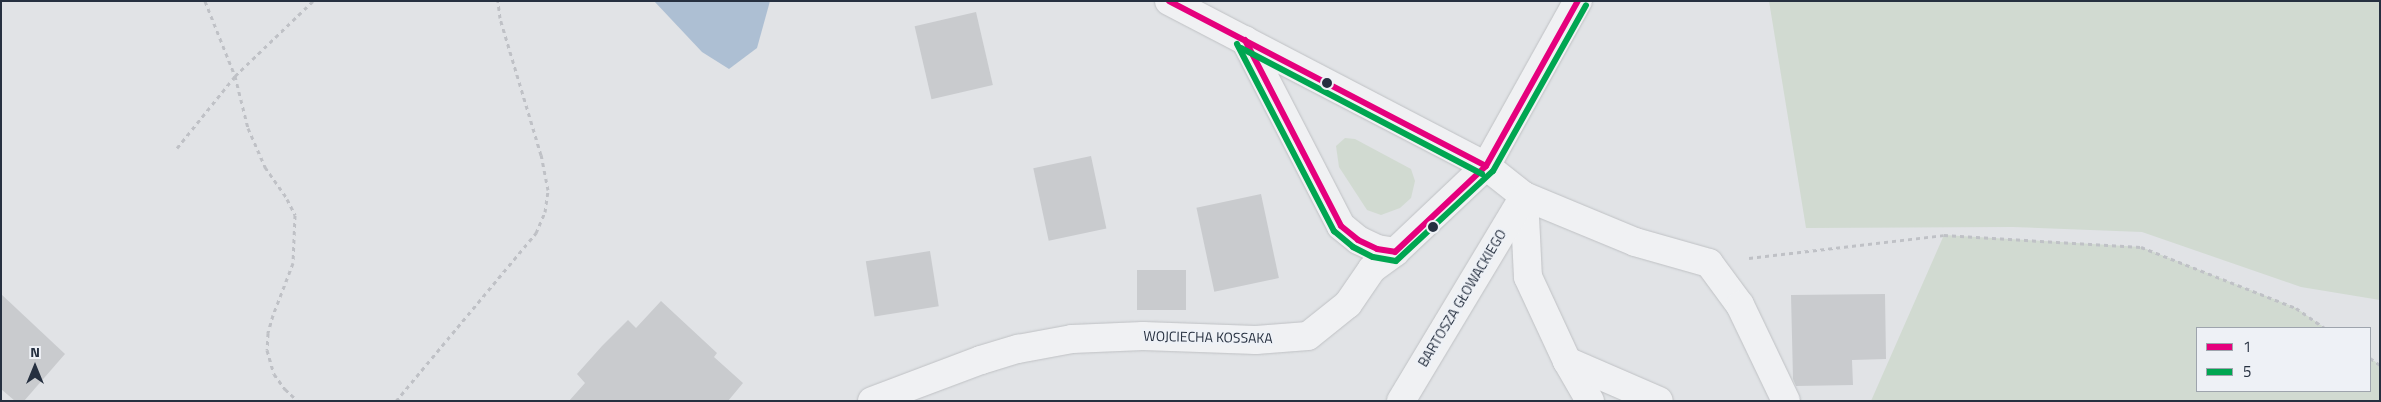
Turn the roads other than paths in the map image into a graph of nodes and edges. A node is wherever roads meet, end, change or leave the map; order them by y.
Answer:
1 (1169, 1) edge
2 (1578, 1) edge
3 (1245, 40) junction
4 (1486, 166) junction
5 (1524, 196) junction
6 (1395, 252) junction
7 (1567, 361) junction
8 (872, 401) edge
9 (1401, 401) edge
10 (1590, 401) edge
11 (1659, 401) edge
12 (1786, 401) edge

1 - 3 street
2 - 4 street
3 - 4 street
3 - 6 street
4 - 5 street
4 - 6 street, WOJCIECHA KOSSAKA
5 - 7 street
5 - 9 street, BARTOSZA GŁOWACKIEGO
5 - 12 street
6 - 8 street, WOJCIECHA KOSSAKA
7 - 10 street
7 - 11 street

